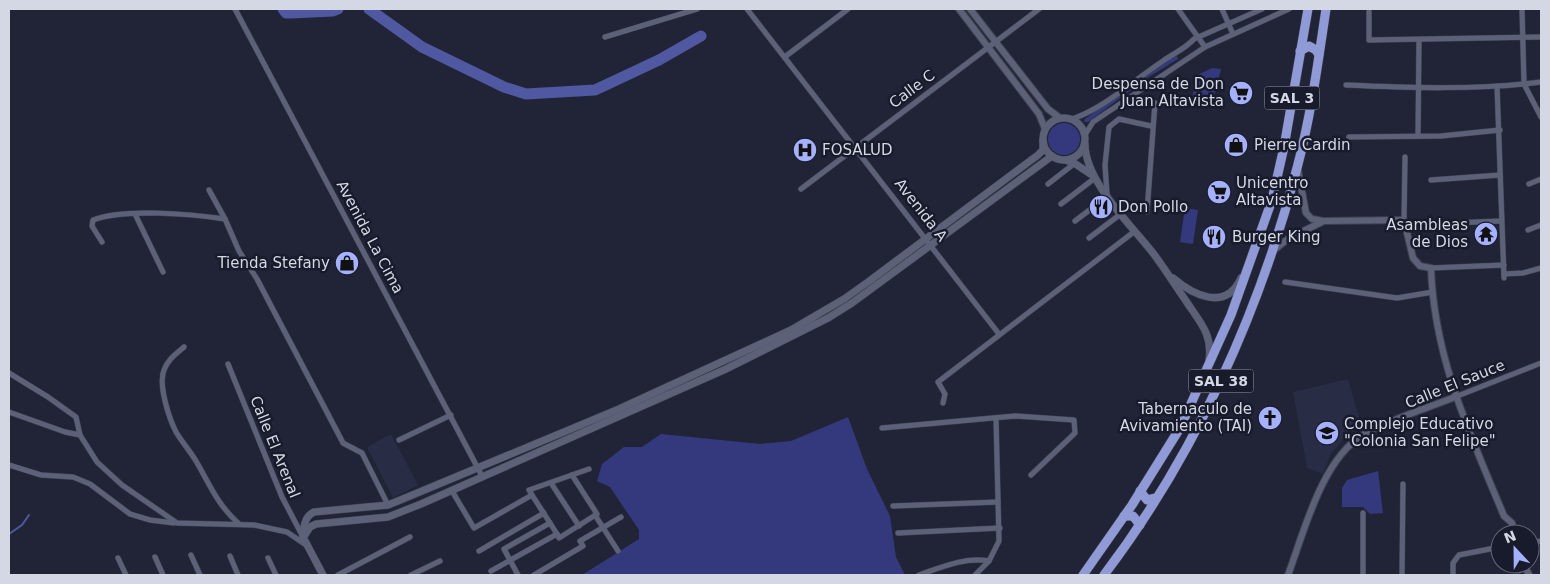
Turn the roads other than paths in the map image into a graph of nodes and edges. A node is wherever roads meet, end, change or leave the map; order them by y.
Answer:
1 (235, 9) edge
2 (697, 9) edge
3 (747, 9) edge
4 (848, 9) edge
5 (959, 9) edge
6 (970, 9) edge
7 (1039, 9) edge
8 (1178, 9) edge
9 (1222, 9) edge
10 (1262, 9) edge
11 (1289, 9) edge
12 (1308, 9) edge
13 (1522, 9) edge
14 (1326, 11) edge
15 (1369, 12) dead end
16 (1306, 20) junction
17 (1228, 23) junction
18 (1232, 34) junction
19 (605, 37) dead end
20 (1197, 37) junction
21 (1541, 37) edge
22 (1522, 38) junction
23 (1419, 40) junction
24 (995, 42) junction
25 (988, 47) junction
26 (1205, 47) junction
27 (1178, 51) junction
28 (1300, 51) junction
29 (1319, 55) junction
30 (786, 56) junction
31 (1183, 60) junction
32 (1541, 82) edge
33 (1524, 84) junction
34 (1346, 85) dead end
35 (1497, 86) junction
36 (1419, 88) junction
37 (1155, 104) dead end
38 (1541, 117) edge
39 (1060, 118) junction
40 (1072, 119) junction
41 (1151, 126) junction
42 (1045, 129) junction
43 (1500, 130) junction
44 (1085, 135) junction
45 (1349, 136) dead end
46 (1418, 136) junction
47 (1043, 140) junction
48 (1085, 144) junction
49 (856, 148) junction
50 (1052, 156) junction
51 (1405, 157) dead end
52 (1062, 160) junction
53 (1075, 163) junction
54 (1105, 166) junction
55 (1298, 167) junction
56 (1500, 175) junction
57 (1096, 179) junction
58 (1541, 179) edge
59 (1431, 180) dead end
60 (1048, 184) dead end
61 (1529, 184) dead end
62 (1275, 187) joint
63 (801, 189) dead end
64 (209, 190) dead end
65 (1107, 195) junction
66 (1061, 204) dead end
67 (1147, 212) dead end
68 (1122, 213) junction
69 (135, 214) junction
70 (1268, 216) junction
71 (225, 219) junction
72 (1404, 220) junction
73 (1074, 221) dead end
74 (1323, 221) junction
75 (1501, 221) junction
76 (1428, 224) dead end
77 (1541, 225) edge
78 (1528, 230) dead end
79 (1135, 231) junction
80 (1089, 238) dead end
81 (102, 242) dead end
82 (929, 242) junction
83 (1272, 252) junction
84 (1504, 265) junction
85 (1431, 268) junction
86 (1541, 268) edge
87 (163, 272) dead end
88 (1167, 272) junction
89 (1285, 282) dead end
90 (1433, 292) junction
91 (999, 334) junction
92 (184, 347) dead end
93 (1541, 363) edge
94 (228, 364) dead end
95 (9, 372) edge
96 (1198, 391) junction
97 (1456, 397) junction
98 (943, 403) dead end
99 (9, 412) edge
100 (451, 415) junction
101 (996, 418) junction
102 (882, 428) dead end
103 (80, 435) junction
104 (399, 440) dead end
105 (9, 465) edge
106 (480, 468) junction
107 (589, 470) dead end
108 (572, 475) junction
109 (1031, 475) dead end
110 (482, 476) junction
111 (551, 482) junction
112 (1403, 484) dead end
113 (452, 491) junction
114 (1140, 491) junction
115 (532, 495) junction
116 (1156, 498) junction
117 (998, 502) junction
118 (388, 505) junction
119 (893, 506) dead end
120 (544, 513) junction
121 (1363, 513) dead end
122 (595, 515) junction
123 (1124, 516) junction
124 (621, 517) dead end
125 (176, 523) junction
126 (238, 523) junction
127 (550, 523) junction
128 (1511, 524) edge
129 (1140, 525) junction
130 (579, 526) junction
131 (603, 528) junction
132 (1000, 528) junction
133 (898, 533) dead end
134 (558, 534) junction
135 (303, 537) junction
136 (410, 537) dead end
137 (308, 547) junction
138 (1490, 549) edge
139 (618, 551) dead end
140 (479, 552) dead end
141 (191, 555) dead end
142 (155, 556) dead end
143 (230, 556) dead end
144 (118, 558) dead end
145 (268, 558) dead end
146 (440, 561) dead end
147 (510, 561) junction
148 (989, 561) junction
149 (491, 571) dead end
150 (126, 575) edge
151 (164, 575) edge
152 (200, 575) edge
153 (238, 575) edge
154 (276, 575) edge
155 (323, 575) edge
156 (338, 575) edge
157 (411, 575) edge
158 (518, 575) edge
159 (534, 575) edge
160 (919, 575) edge
161 (975, 575) edge
162 (1083, 575) edge
163 (1104, 575) edge
164 (1288, 575) edge
165 (1363, 575) edge
166 (1402, 575) edge
167 (1454, 575) edge

1 - 100 street, Avenida La Cima
2 - 19 street
3 - 30 street, Avenida A
4 - 30 street
5 - 25 street
6 - 24 street
7 - 24 street, Calle C
8 - 20 street
9 - 17 street
10 - 17 street
11 - 18 street
12 - 16 highway, SAL 3
13 - 22 street
14 - 16 highway
14 - 29 highway, SAL 3
15 - 23 street
16 - 28 highway, SAL 3
17 - 18 street
17 - 20 street
18 - 26 street
20 - 26 street
20 - 27 street
21 - 22 street
22 - 23 street
22 - 33 street
23 - 36 street
24 - 25 street, Calle C
24 - 39 street
25 - 42 street
25 - 49 street, Calle C
26 - 31 street
27 - 31 street
27 - 40 street
28 - 29 highway
28 - 62 highway, SAL 3
29 - 55 highway, SAL 3
30 - 49 street, Avenida A
31 - 44 street
32 - 33 street
33 - 35 street
33 - 38 street
34 - 36 street
35 - 36 street
35 - 43 street
36 - 46 street
37 - 41 street
39 - 40 main road
39 - 42 main road
40 - 44 main road
41 - 54 street
41 - 67 street
42 - 47 main road
43 - 46 street
43 - 56 street
44 - 48 main road
45 - 46 street
47 - 50 main road
47 - 82 main road
48 - 52 main road
48 - 57 main road
49 - 63 street, Calle C
49 - 82 street, Avenida A
50 - 52 main road
50 - 82 main road
51 - 72 street
52 - 53 main road
53 - 57 main road
53 - 60 street
54 - 57 street
54 - 65 street
55 - 74 street
55 - 83 highway, SAL 38
56 - 59 street
56 - 75 street
57 - 65 main road
57 - 66 street
58 - 61 street
62 - 70 highway, SAL 38
64 - 71 street
65 - 68 main road
65 - 73 street
68 - 79 main road
68 - 80 street
69 - 71 street
69 - 81 street
69 - 87 street
70 - 88 main road
70 - 96 highway, SAL 38
71 - 118 street
72 - 74 street
72 - 85 street
74 - 83 street
75 - 76 street
75 - 84 street
77 - 78 street
79 - 88 main road
79 - 91 street
82 - 91 street, Avenida A
82 - 106 main road
82 - 110 main road
83 - 116 highway, SAL 38
84 - 85 street
84 - 86 street
85 - 90 street
88 - 96 main road
89 - 90 street
90 - 97 street
91 - 98 street
92 - 126 street
93 - 97 street, Calle El Sauce
94 - 135 street, Calle El Arenal
95 - 103 street
96 - 114 highway, SAL 38
97 - 128 street
97 - 164 street, Calle El Sauce
99 - 103 street
100 - 104 street
100 - 106 street, Avenida La Cima
101 - 102 street
101 - 109 street
101 - 117 street
103 - 125 street
105 - 125 street
106 - 110 street, Avenida La Cima
106 - 118 main road
107 - 108 street
108 - 111 street
108 - 122 street
110 - 113 main road
111 - 115 street
111 - 130 street
112 - 166 street
113 - 115 street
113 - 135 main road
114 - 116 highway
114 - 123 highway, SAL 38
115 - 120 street
116 - 129 highway, SAL 38
117 - 119 street
117 - 132 street
118 - 135 main road
120 - 127 street
120 - 140 street
121 - 165 street
122 - 130 street
122 - 131 street
123 - 129 highway
123 - 162 highway, SAL 38
124 - 131 street
125 - 126 street
126 - 137 street
127 - 134 street
127 - 147 street
129 - 163 highway, SAL 38
130 - 134 street
131 - 139 street
131 - 159 street
132 - 133 street
132 - 148 street
134 - 147 street
135 - 137 main road
136 - 156 street
137 - 155 main road
138 - 167 street
141 - 152 street
142 - 151 street
143 - 153 street
144 - 150 street
145 - 154 street
146 - 157 street
147 - 149 street
147 - 158 street
148 - 160 street
148 - 161 street

